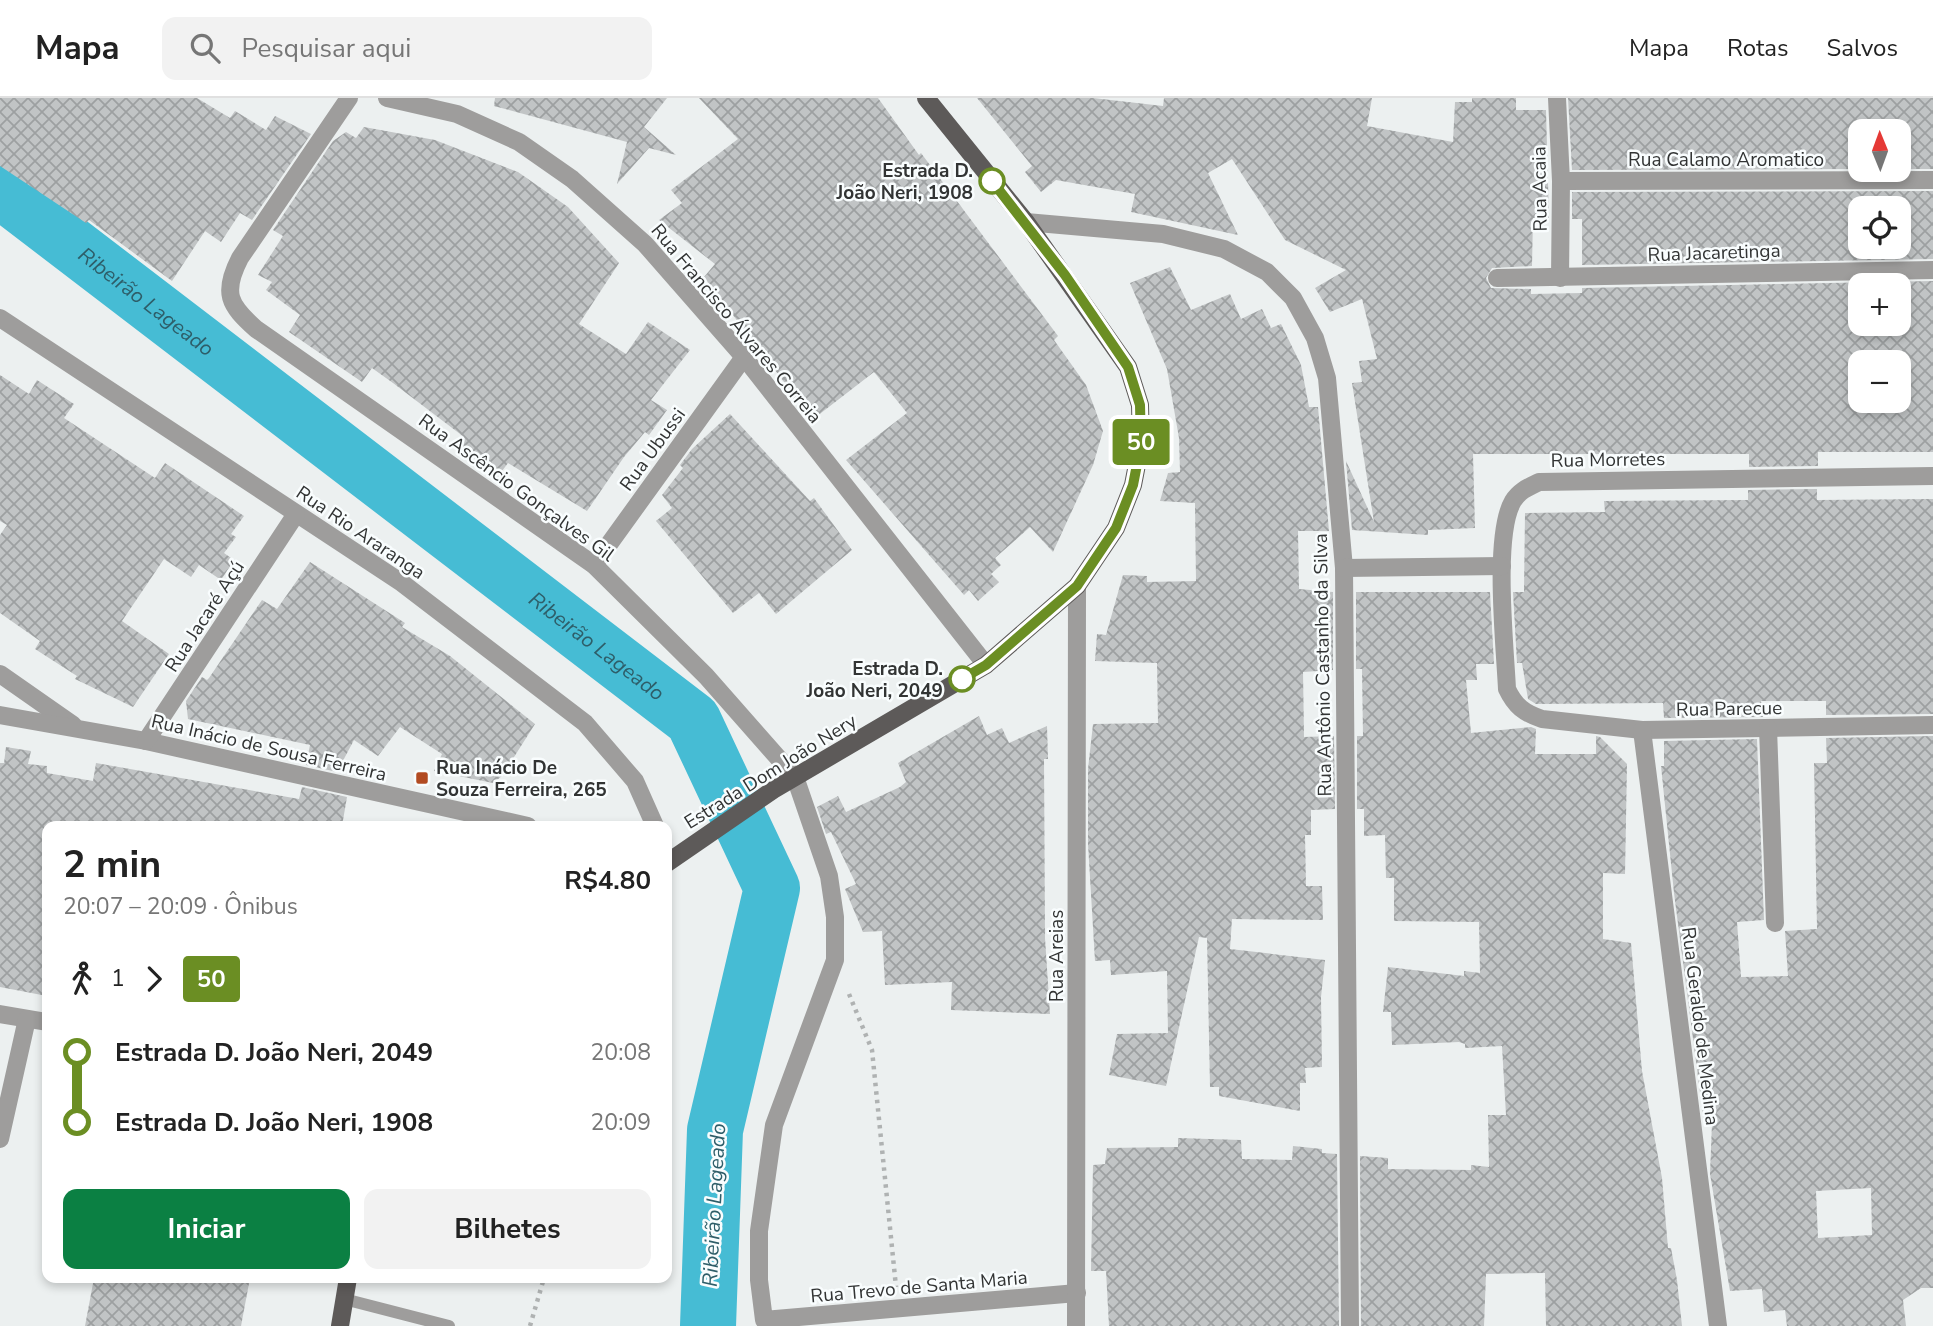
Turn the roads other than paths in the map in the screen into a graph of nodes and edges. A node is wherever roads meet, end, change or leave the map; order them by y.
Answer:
1 (349, 98) edge
2 (387, 98) edge
3 (926, 98) edge
4 (1557, 98) edge
5 (1933, 180) edge
6 (1561, 181) junction
7 (1026, 222) junction
8 (1933, 270) edge
9 (1497, 278) dead end
10 (1560, 278) junction
11 (0, 318) edge
12 (744, 357) junction
13 (1933, 476) edge
14 (296, 514) junction
15 (594, 565) junction
16 (1503, 566) junction
17 (1344, 568) junction
18 (1077, 586) junction
19 (986, 665) junction
20 (0, 674) edge
21 (1527, 714) joint
22 (0, 715) edge
23 (1933, 725) edge
24 (1768, 728) junction
25 (78, 729) junction
26 (1642, 730) junction
27 (146, 741) junction
28 (795, 777) junction
29 (506, 821) edge
30 (653, 821) edge
31 (672, 856) edge
32 (1775, 923) dead end
33 (0, 1014) edge
34 (27, 1018) junction
35 (42, 1021) edge
36 (0, 1139) edge
37 (347, 1283) edge
38 (1077, 1293) junction
39 (344, 1299) junction
40 (340, 1326) edge
41 (449, 1326) edge
42 (1076, 1326) edge
43 (1350, 1326) edge
44 (1718, 1326) edge

1 - 15 street, Rua Ascêncio Gonçalves Gil
2 - 12 street, Rua Francisco Álvares Correia
3 - 7 main road, Estrada Dom João Nery
4 - 6 street, Rua Acaia
5 - 6 street, Rua Calamo Aromatico
6 - 10 street, Rua Acaia
7 - 17 street, Rua Antônio Castanho da Silva
7 - 18 main road, Estrada Dom João Nery
8 - 10 street, Rua Jacaretinga
9 - 10 street, Rua Jacaretinga
11 - 14 street, Rua Rio Araranga
12 - 15 street, Rua Ubussi
12 - 19 street, Rua Francisco Álvares Correia
13 - 16 street, Rua Morretes
14 - 27 street, Rua Jacaré Açú
14 - 30 street, Rua Rio Araranga
15 - 28 street, Rua Ascêncio Gonçalves Gil
16 - 17 street
16 - 21 street, Rua Morretes
17 - 43 street, Rua Antônio Castanho da Silva
18 - 19 main road, Estrada Dom João Nery
18 - 38 street, Rua Areias
19 - 28 main road, Estrada Dom João Nery
20 - 25 street
21 - 26 street, Rua Parecue
22 - 25 street, Rua Inácio de Sousa Ferreira
23 - 24 street, Rua Parecue
24 - 26 street, Rua Parecue
24 - 32 street
25 - 27 street, Rua Inácio de Sousa Ferreira
26 - 44 street, Rua Geraldo de Medina
27 - 29 street, Rua Inácio de Sousa Ferreira
28 - 31 main road, Estrada Dom João Nery
28 - 38 street, Rua Trevo de Santa Maria
33 - 34 street
34 - 35 street
34 - 36 street
37 - 39 main road
38 - 42 street, Rua Areias
39 - 40 main road
39 - 41 lane

